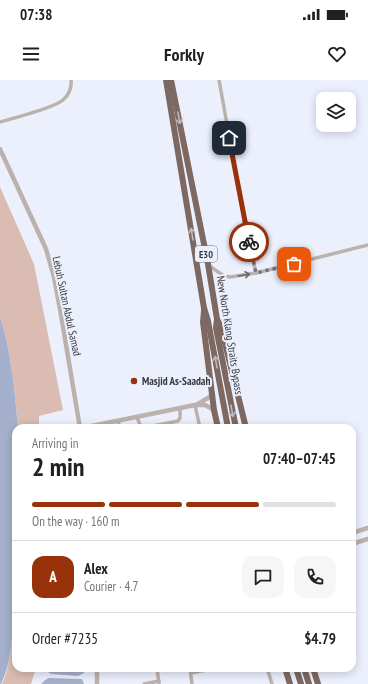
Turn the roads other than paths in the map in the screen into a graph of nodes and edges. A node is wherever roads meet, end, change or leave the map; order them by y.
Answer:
1 (71, 80) edge
2 (166, 80) edge
3 (171, 80) edge
4 (218, 80) edge
5 (0, 122) edge
6 (0, 149) edge
7 (368, 245) edge
8 (208, 264) junction
9 (256, 273) junction
10 (204, 308) junction
11 (217, 319) junction
12 (212, 395) junction
13 (195, 405) junction
14 (180, 408) junction
15 (214, 410) junction
16 (137, 417) junction
17 (118, 421) junction
18 (80, 424) edge
19 (102, 424) edge
20 (119, 424) edge
21 (140, 424) edge
22 (163, 424) edge
23 (199, 424) edge
24 (217, 424) edge
25 (227, 424) edge
26 (235, 424) edge
27 (245, 424) edge
28 (368, 528) edge
29 (356, 532) edge
30 (368, 539) edge
31 (356, 543) edge
32 (97, 672) edge
33 (158, 672) edge
34 (196, 672) edge
35 (268, 672) edge
36 (286, 672) edge
37 (297, 672) edge
38 (305, 672) edge
39 (314, 672) edge
40 (191, 673) joint
41 (159, 683) edge
42 (97, 684) edge
43 (144, 684) edge
44 (192, 684) edge
45 (272, 684) edge
46 (290, 684) edge
47 (301, 684) edge
48 (309, 684) edge
49 (318, 684) edge

1 - 5 street
10 -> 2 highway, New North Klang Straits Bypass / E30
3 -> 8 highway, New North Klang Straits Bypass / E30
4 - 9 street
6 - 18 street, Lebuh Sultan Abdul Samad
7 - 9 street
8 -> 9 street
8 - 11 highway, New North Klang Straits Bypass / E30
10 - 12 highway
25 -> 10 highway, New North Klang Straits Bypass / E30
11 -> 26 highway, New North Klang Straits Bypass / E30
11 - 27 highway
12 - 13 street
12 - 15 highway
13 - 14 street
13 - 15 street
13 - 23 street
14 - 16 street
14 - 22 street
15 - 24 highway
16 - 17 street
16 - 21 street
17 - 19 street
17 - 20 street
28 - 29 street
30 - 31 street
32 - 42 street
33 - 41 street
34 - 40 street
35 - 45 street
36 - 46 highway
37 - 47 highway
38 - 48 highway
39 - 49 highway
40 - 44 street
41 - 43 street

